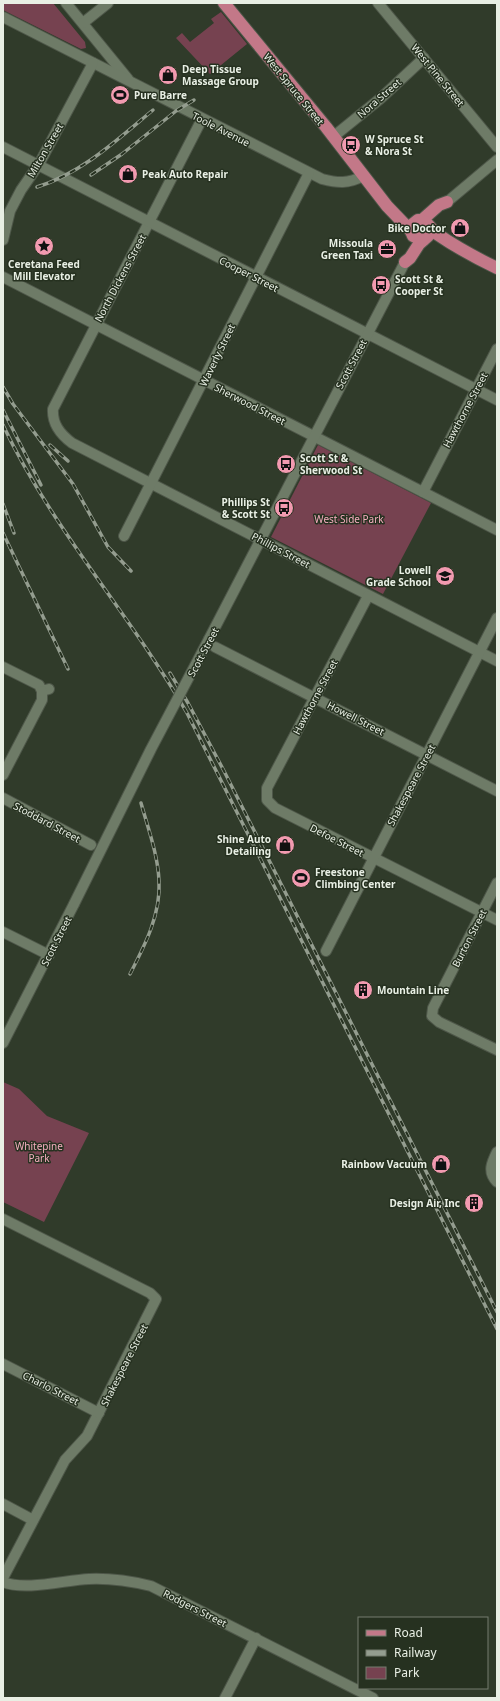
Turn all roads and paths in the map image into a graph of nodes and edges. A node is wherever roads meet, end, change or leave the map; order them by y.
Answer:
1 (66, 3) edge
2 (108, 3) edge
3 (224, 3) edge
4 (378, 3) edge
5 (3, 17) edge
6 (83, 23) junction
7 (424, 58) junction
8 (93, 63) junction
9 (130, 82) junction
10 (202, 119) junction
11 (333, 137) junction
12 (3, 147) edge
13 (497, 147) edge
14 (497, 160) edge
15 (39, 164) junction
16 (308, 174) junction
17 (364, 176) junction
18 (374, 188) junction
19 (447, 202) joint
20 (149, 223) junction
21 (425, 229) junction
22 (411, 232) junction
23 (3, 240) edge
24 (405, 262) junction
25 (497, 268) edge
26 (3, 277) edge
27 (255, 277) junction
28 (95, 324) junction
29 (368, 334) junction
30 (497, 349) edge
31 (204, 380) junction
32 (476, 389) junction
33 (497, 400) edge
34 (314, 436) junction
35 (65, 438) joint
36 (151, 483) junction
37 (423, 492) junction
38 (497, 530) edge
39 (124, 536) dead end
40 (261, 539) junction
41 (368, 596) junction
42 (497, 618) edge
43 (212, 643) junction
44 (480, 652) junction
45 (497, 661) edge
46 (3, 667) edge
47 (315, 697) junction
48 (427, 754) junction
49 (3, 774) edge
50 (497, 791) edge
51 (3, 798) edge
52 (266, 799) joint
53 (91, 845) dead end
54 (373, 858) junction
55 (497, 883) edge
56 (482, 913) junction
57 (497, 920) edge
58 (3, 932) edge
59 (326, 951) dead end
60 (49, 955) junction
61 (3, 1043) edge
62 (497, 1050) edge
63 (497, 1152) edge
64 (494, 1178) edge
65 (3, 1219) edge
66 (3, 1364) edge
67 (99, 1413) junction
68 (3, 1504) edge
69 (33, 1520) junction
70 (3, 1578) edge
71 (3, 1582) edge
72 (256, 1638) junction
73 (225, 1698) edge
74 (373, 1698) edge

1 - 6 street
2 - 6 street
3 - 11 main road, West Spruce Street
4 - 7 street, West Pine Street
5 - 8 street, Toole Avenue
6 - 9 street
7 - 11 street, Nora Street
7 - 13 street, West Pine Street
8 - 9 street, Toole Avenue
8 - 15 street, Milton Street
9 - 10 street, Toole Avenue
10 - 16 street, Toole Avenue
10 - 20 street, North Dickens Street
11 - 17 main road, West Spruce Street
12 - 15 street, Cooper Street
14 - 19 street
15 - 20 street, Cooper Street
15 - 23 street, Milton Street
16 - 17 street, Toole Avenue
16 - 27 street, Waverly Street
17 - 18 main road
18 - 21 main road
18 - 22 main road
19 - 21 main road
20 - 27 street, Cooper Street
20 - 28 street, North Dickens Street
21 - 22 main road
21 - 24 main road
21 - 25 main road
22 - 24 main road
24 - 29 street, Scott Street
26 - 28 street, Sherwood Street
27 - 29 street, Cooper Street
27 - 31 street, Waverly Street
28 - 31 street, Sherwood Street
28 - 35 street, North Dickens Street
29 - 32 street, Cooper Street
29 - 34 street, Scott Street
30 - 32 street, Hawthorne Street
31 - 34 street, Sherwood Street
31 - 36 street, Waverly Street
32 - 33 street, Cooper Street
32 - 37 street, Hawthorne Street
34 - 37 street, Sherwood Street
34 - 40 street, Scott Street
35 - 36 street, Phillips Street
36 - 39 street, Waverly Street
36 - 40 street, Phillips Street
37 - 38 street, Sherwood Street
40 - 41 street, Phillips Street
40 - 43 street, Scott Street
41 - 44 street, Phillips Street
41 - 47 street, Hawthorne Street
42 - 44 street, Shakespeare Street
43 - 47 street, Howell Street
43 - 60 street, Scott Street, bridge
44 - 45 street, Phillips Street
44 - 48 street, Shakespeare Street
46 - 49 street
47 - 48 street, Howell Street
47 - 52 street, Hawthorne Street
48 - 50 street, Howell Street
48 - 54 street, Shakespeare Street
51 - 53 street, Stoddard Street
52 - 54 street, Defoe Street
54 - 56 street, Defoe Street
54 - 59 street, Shakespeare Street
55 - 56 street, Burton Street
56 - 57 street, Defoe Street
56 - 62 street, Burton Street
58 - 60 street
60 - 61 street, Scott Street
63 - 64 street
65 - 67 street, Shakespeare Street
66 - 67 street, Charlo Street
67 - 69 street, Shakespeare Street
68 - 69 street
69 - 70 street, Shakespeare Street
71 - 72 street, Rodgers Street
72 - 73 street
72 - 74 street, Rodgers Street

